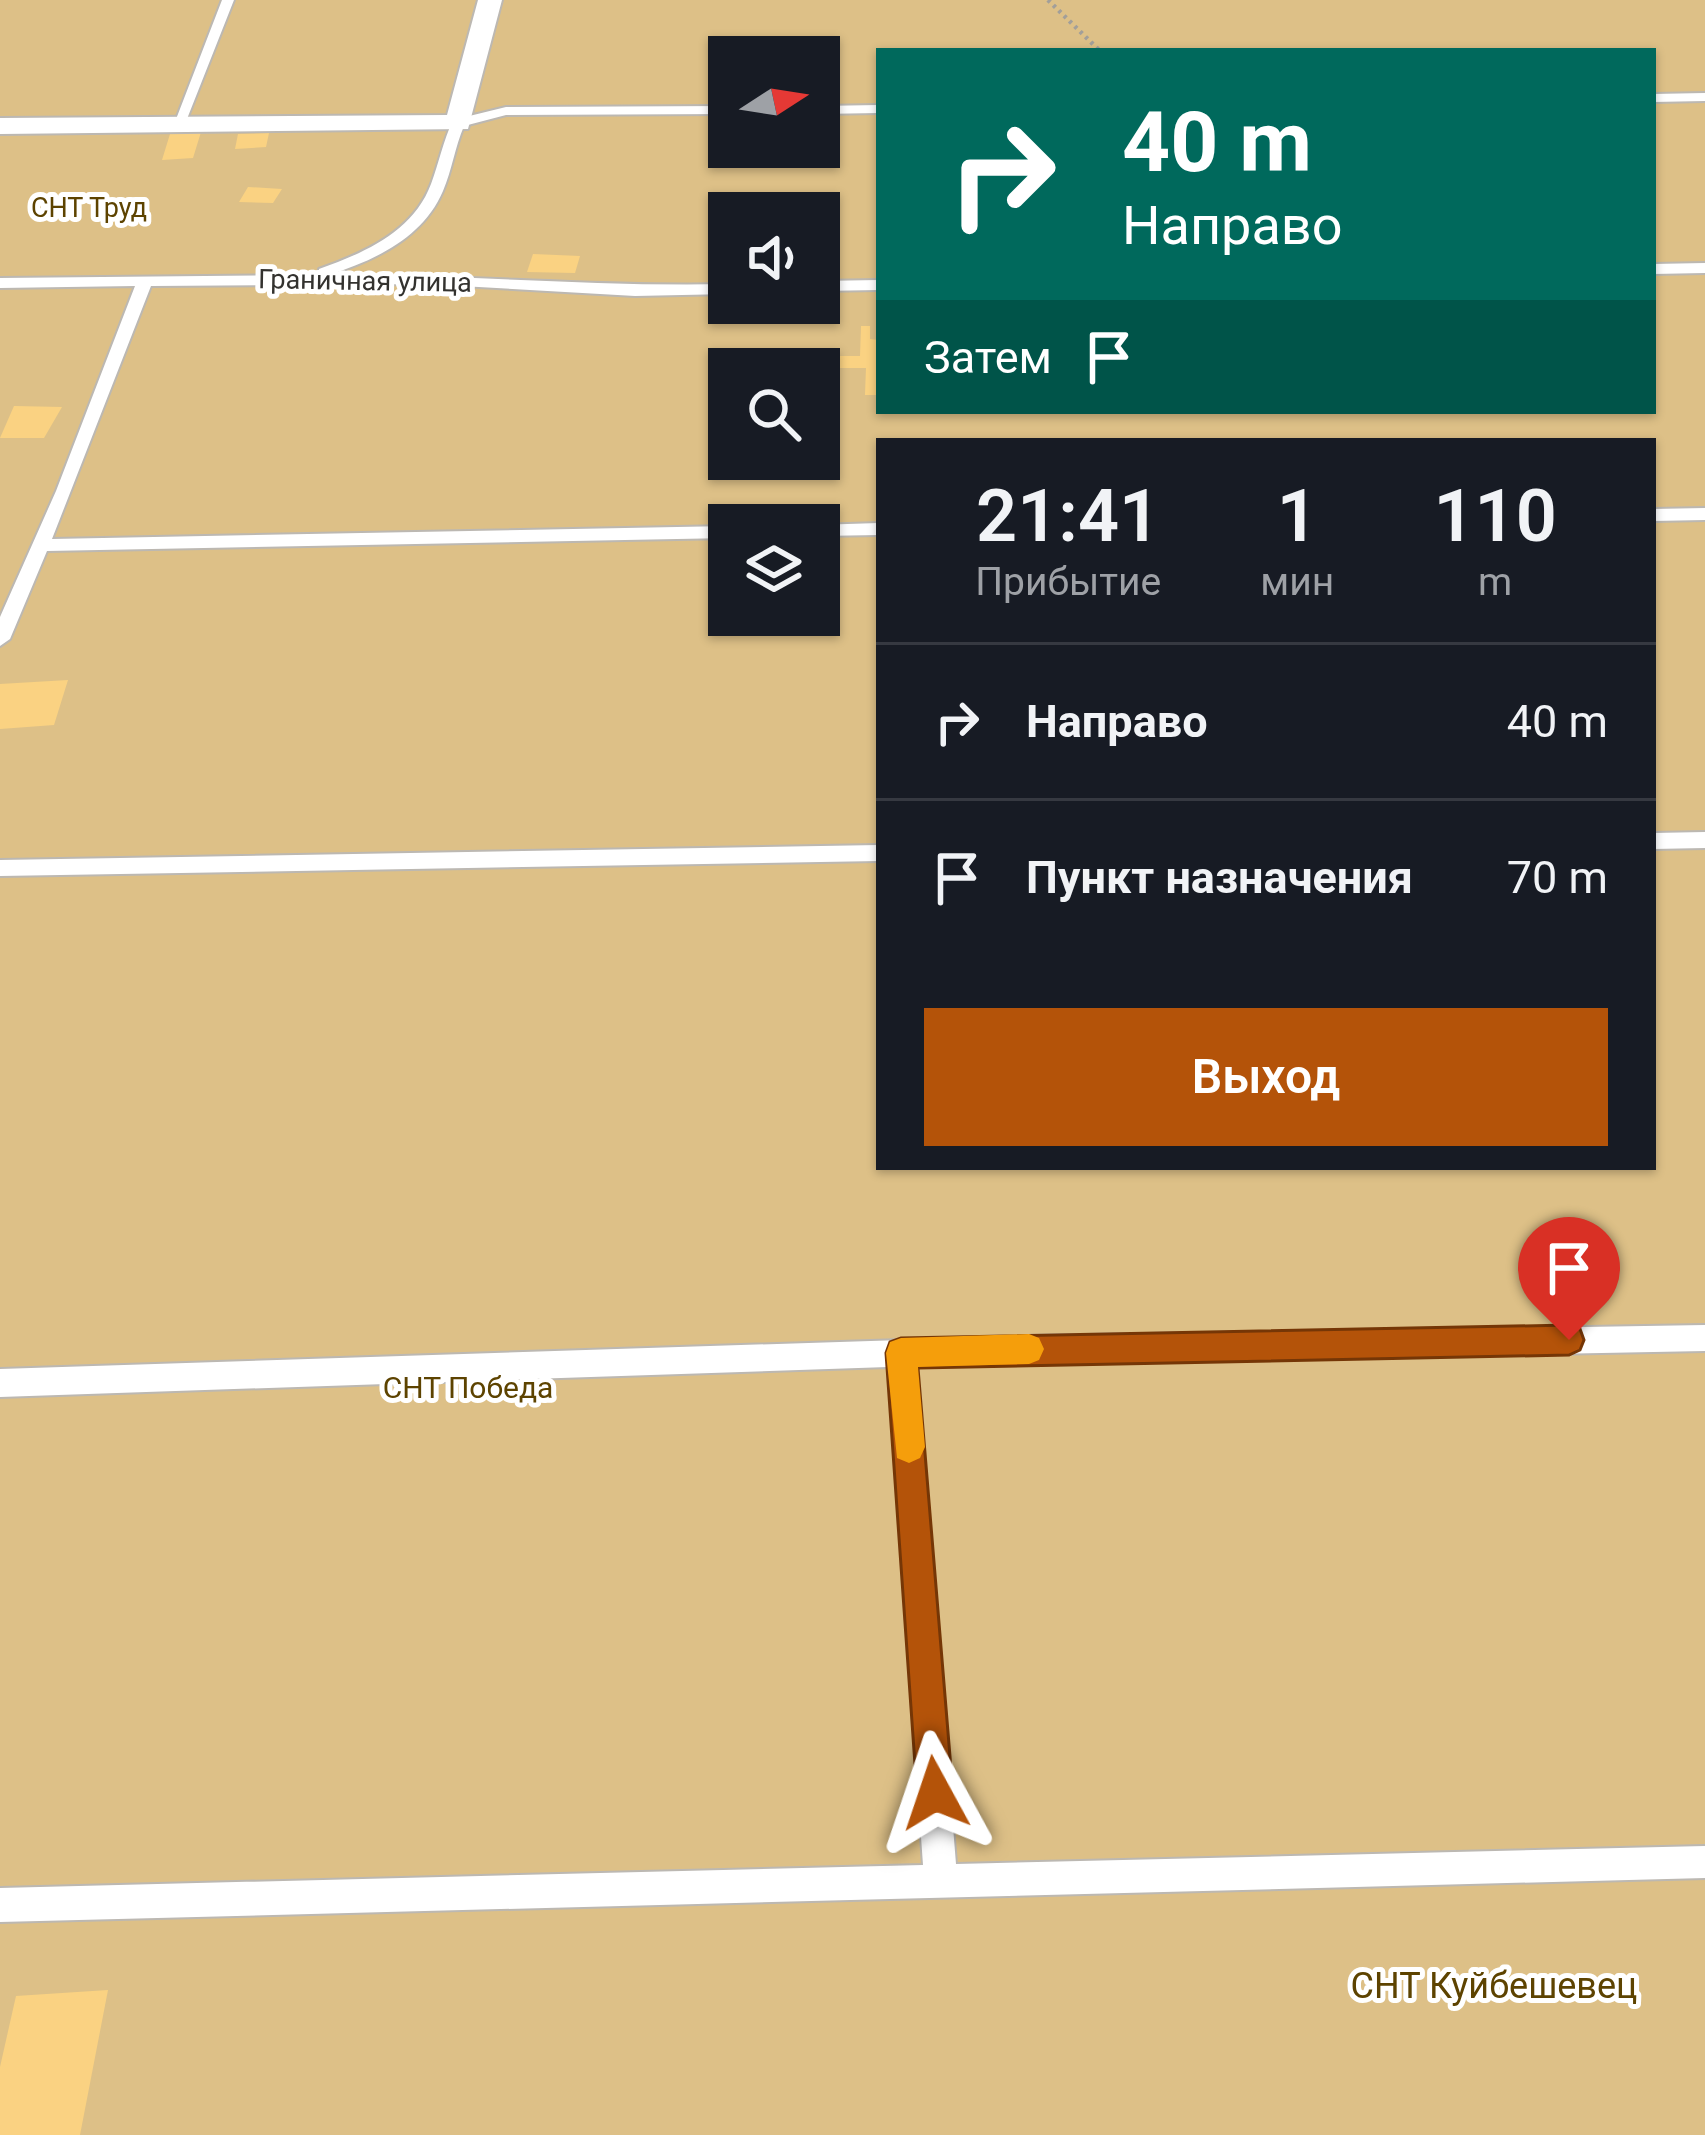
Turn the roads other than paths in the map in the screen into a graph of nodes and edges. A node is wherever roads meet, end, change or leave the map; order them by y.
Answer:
1 (228, 0) edge
2 (490, 0) edge
3 (1705, 97) edge
4 (1656, 98) edge
5 (708, 110) edge
6 (840, 110) edge
7 (876, 110) edge
8 (458, 123) junction
9 (178, 124) junction
10 (0, 126) edge
11 (1656, 268) edge
12 (1705, 268) edge
13 (299, 280) junction
14 (145, 281) junction
15 (0, 283) edge
16 (876, 285) edge
17 (840, 286) edge
18 (708, 289) edge
19 (1705, 514) edge
20 (1656, 515) edge
21 (876, 529) edge
22 (840, 530) edge
23 (708, 532) edge
24 (40, 545) junction
25 (0, 640) edge
26 (1705, 840) edge
27 (1656, 841) edge
28 (876, 853) edge
29 (0, 868) edge
30 (1705, 1338) edge
31 (901, 1353) junction
32 (0, 1383) edge
33 (1705, 1862) edge
34 (941, 1881) junction
35 (0, 1905) edge

1 - 9 lane
2 - 8 street
3 - 4 lane
5 - 8 lane
6 - 7 lane
8 - 9 street
8 - 13 lane
9 - 10 street
11 - 12 lane
13 - 14 lane, Граничная улица
13 - 18 lane, Граничная улица
14 - 15 lane, Граничная улица
14 - 24 lane
16 - 17 lane
19 - 20 lane
21 - 22 lane
23 - 24 lane
24 - 25 lane
26 - 27 lane
28 - 29 lane
30 - 31 lane
31 - 32 lane
31 - 34 lane
33 - 34 lane
34 - 35 lane

